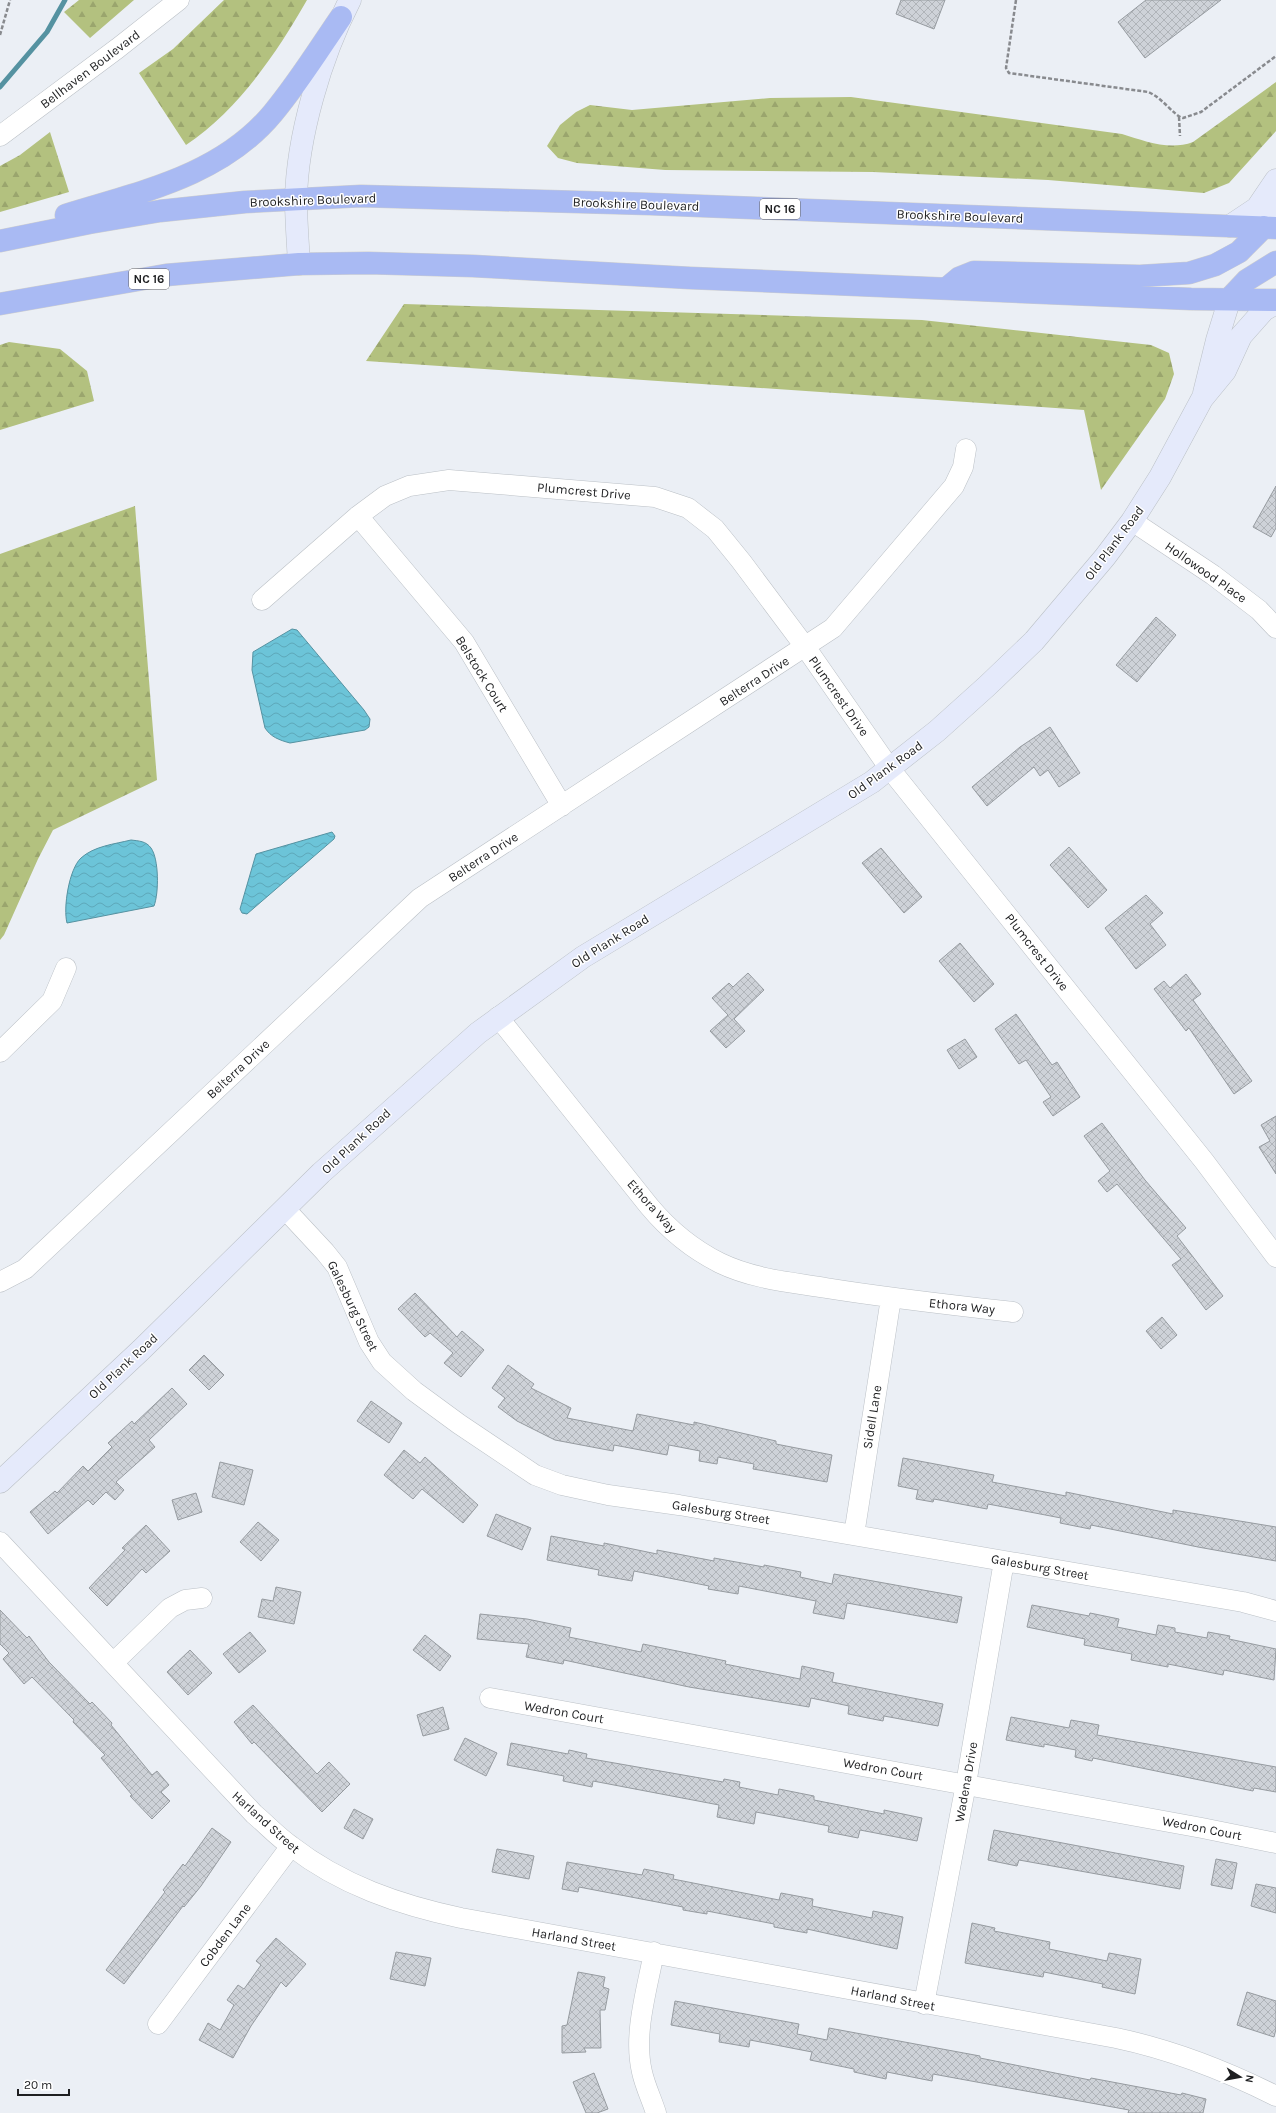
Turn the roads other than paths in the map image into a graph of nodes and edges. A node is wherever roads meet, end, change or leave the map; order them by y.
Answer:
1 (179, 0) edge
2 (346, 8) edge
3 (0, 136) edge
4 (1276, 180) edge
5 (296, 199) junction
6 (1276, 208) edge
7 (1230, 226) junction
8 (1270, 228) edge
9 (0, 236) edge
10 (0, 241) edge
11 (1276, 262) edge
12 (299, 264) junction
13 (947, 288) junction
14 (1230, 298) junction
15 (1276, 300) edge
16 (1276, 303) edge
17 (0, 304) edge
18 (1202, 399) junction
19 (966, 449) dead end
20 (358, 516) junction
21 (1132, 521) junction
22 (262, 600) dead end
23 (1276, 628) edge
24 (806, 648) junction
25 (890, 769) junction
26 (562, 806) junction
27 (66, 968) dead end
28 (498, 1018) junction
29 (0, 1052) edge
30 (285, 1209) junction
31 (1276, 1257) edge
32 (0, 1282) edge
33 (891, 1298) junction
34 (1013, 1312) dead end
35 (0, 1482) edge
36 (854, 1535) junction
37 (0, 1542) edge
38 (1004, 1561) junction
39 (202, 1598) dead end
40 (1276, 1611) edge
41 (113, 1663) junction
42 (490, 1698) dead end
43 (966, 1784) junction
44 (1276, 1844) edge
45 (291, 1846) junction
46 (654, 1952) junction
47 (924, 2004) junction
48 (158, 2024) dead end
49 (1276, 2096) edge
50 (656, 2113) edge

1 - 3 street, Bellhaven Boulevard
2 - 5 street
2 - 9 highway
4 - 7 street
5 - 7 highway, Brookshire Boulevard / NC 16
5 - 10 highway, Brookshire Boulevard / NC 16
5 - 12 street
6 - 8 street
7 - 8 highway, Brookshire Boulevard / NC 16
8 - 13 highway
11 - 14 highway
12 - 13 highway, NC 16
12 - 17 highway, NC 16
13 - 14 highway, NC 16
14 - 15 highway, NC 16
14 - 18 street, Old Plank Road
16 - 18 street, Old Plank Road
18 - 21 street, Old Plank Road
19 - 24 street, Belterra Drive
20 - 22 street, Plumcrest Drive
20 - 24 street, Plumcrest Drive
20 - 26 street, Belstock Court
21 - 23 street, Hollowood Place
21 - 25 street, Old Plank Road
24 - 25 street, Plumcrest Drive
24 - 26 street, Belterra Drive
25 - 28 street, Old Plank Road
25 - 31 street, Plumcrest Drive
26 - 32 street, Belterra Drive
27 - 29 street
28 - 30 street, Old Plank Road
28 - 33 street, Ethora Way
30 - 35 street, Old Plank Road
30 - 36 street, Galesburg Street
33 - 34 street, Ethora Way
33 - 36 street, Sidell Lane
36 - 38 street, Galesburg Street
37 - 41 street, Harland Street
38 - 40 street, Galesburg Street
38 - 43 street, Wadena Drive
39 - 41 street
41 - 45 street, Harland Street
42 - 43 street, Wedron Court
43 - 44 street, Wedron Court
43 - 47 street, Wadena Drive
45 - 46 street, Harland Street
45 - 48 street, Cobden Lane
46 - 47 street, Harland Street
46 - 50 street
47 - 49 street, Harland Street

